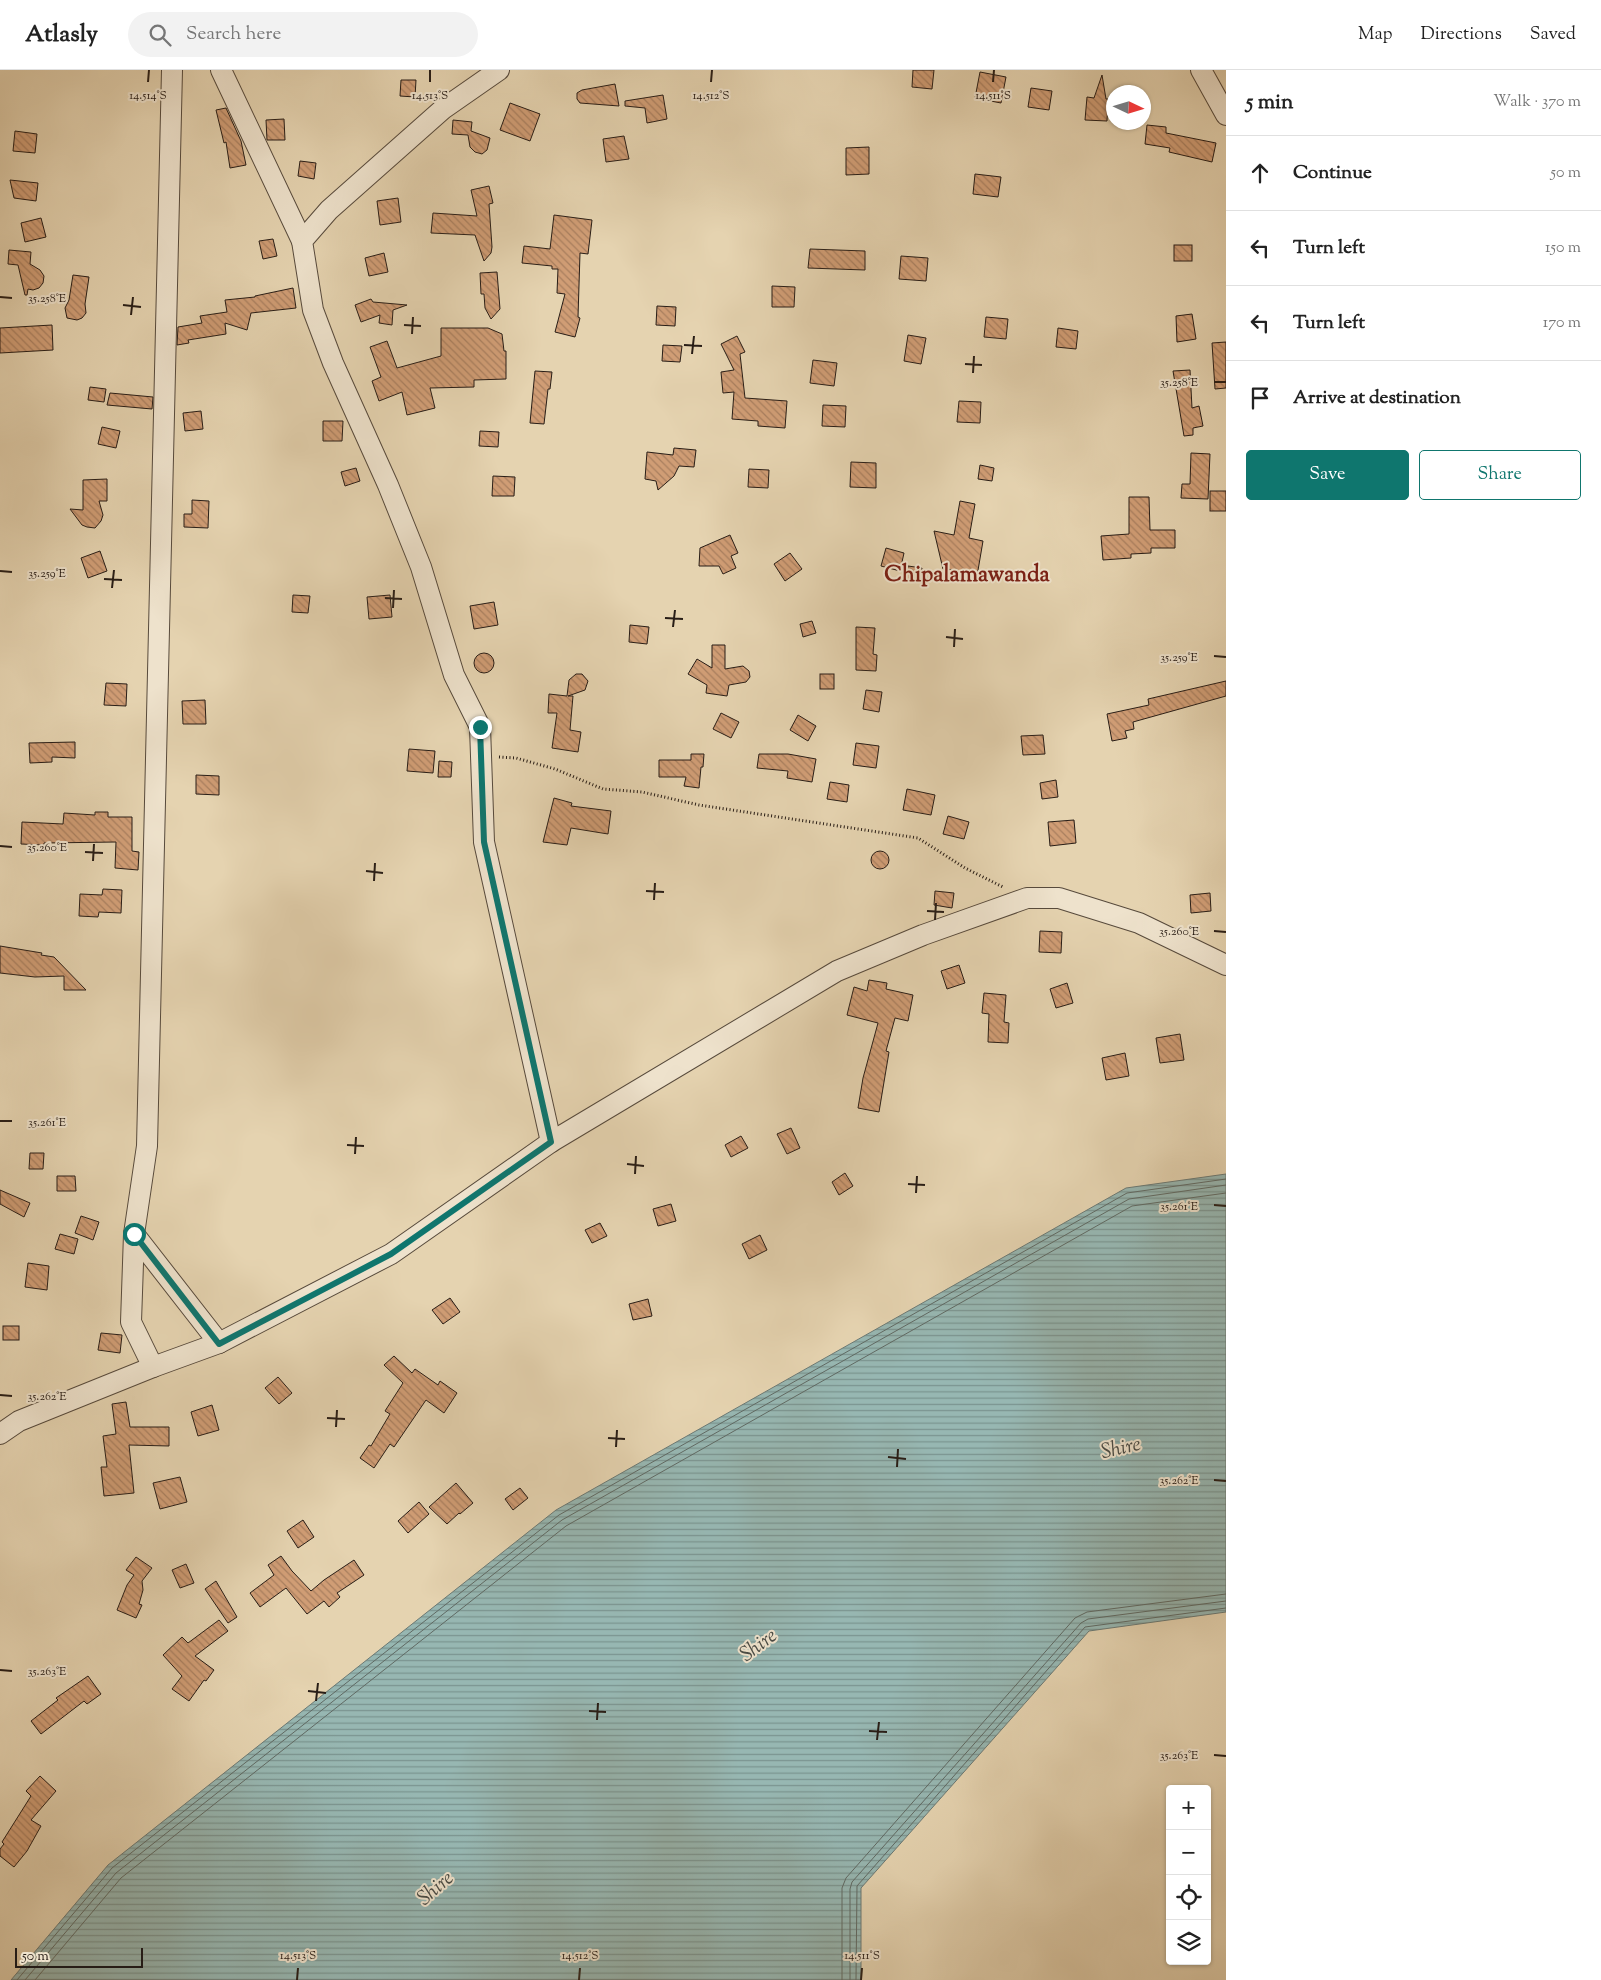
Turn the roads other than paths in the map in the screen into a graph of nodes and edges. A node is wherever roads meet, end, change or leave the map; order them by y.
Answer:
1 (172, 70) edge
2 (221, 70) edge
3 (499, 70) edge
4 (1201, 70) edge
5 (1226, 115) edge
6 (302, 241) junction
7 (1226, 965) edge
8 (551, 1142) junction
9 (134, 1234) junction
10 (219, 1344) junction
11 (152, 1367) junction
12 (0, 1434) edge

1 - 9 street
2 - 6 street
3 - 6 street
4 - 5 street
6 - 8 street
7 - 8 street
8 - 10 street
9 - 10 street
9 - 11 street
10 - 11 street
11 - 12 street

